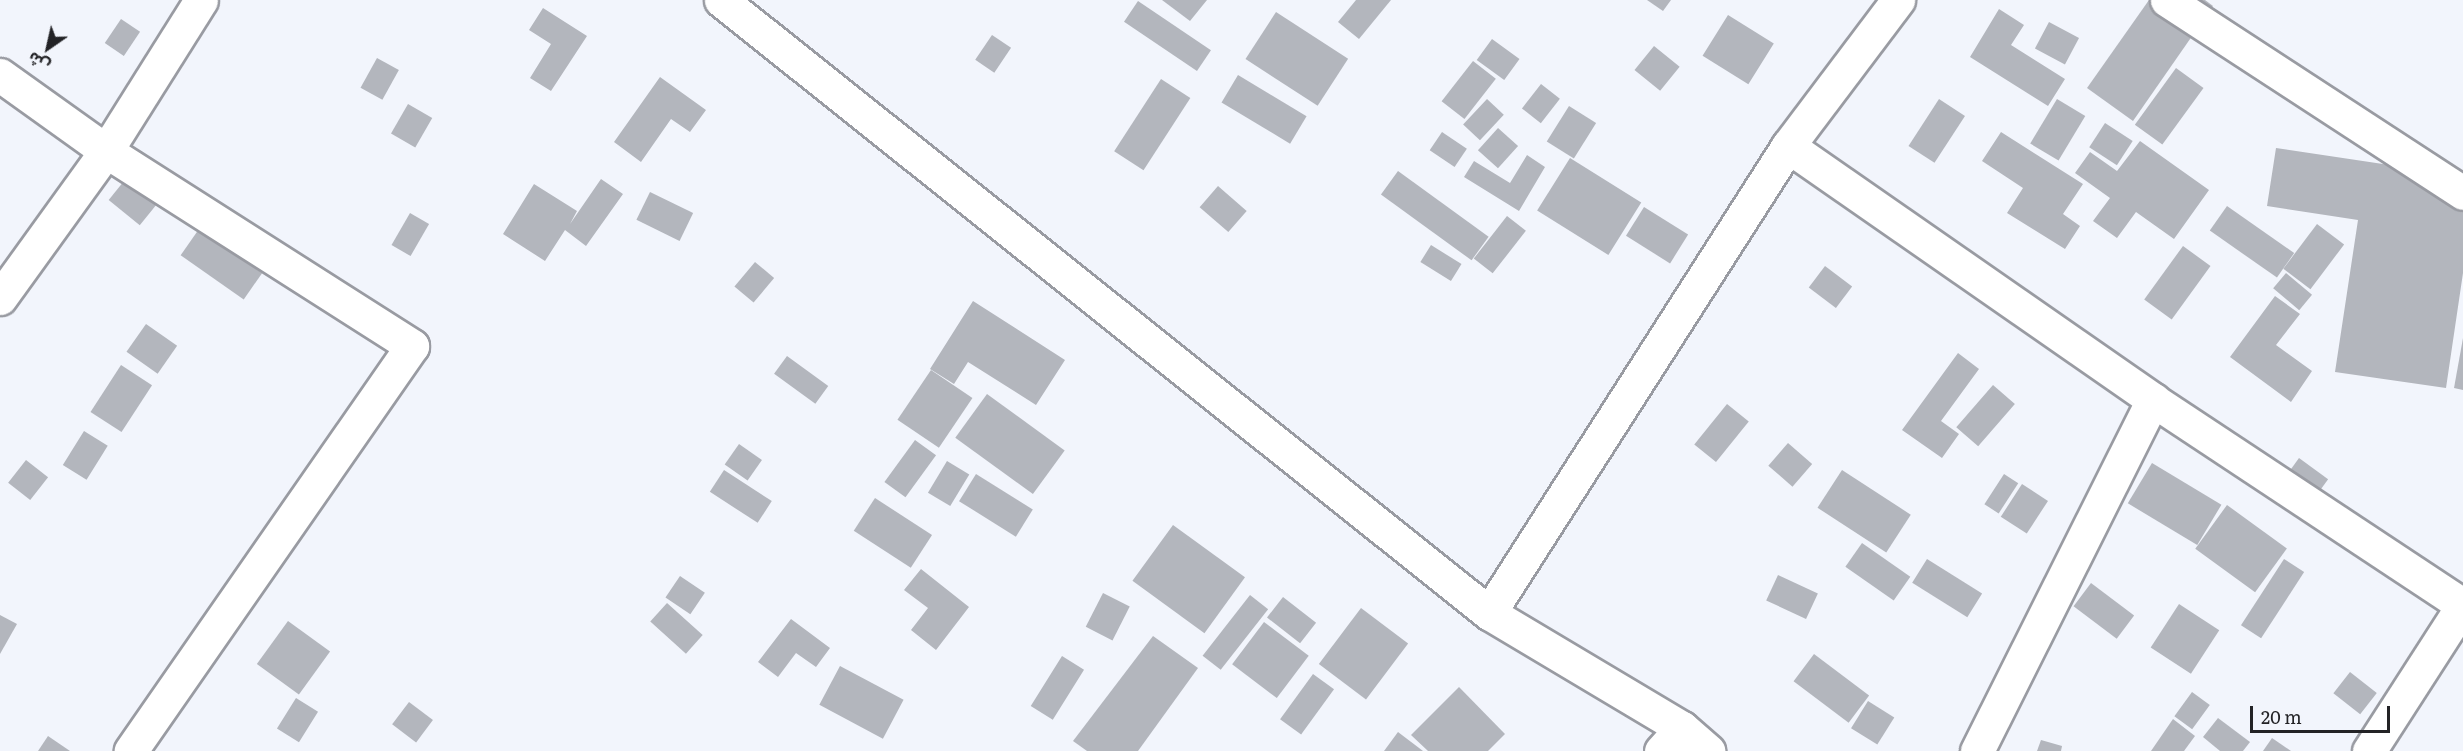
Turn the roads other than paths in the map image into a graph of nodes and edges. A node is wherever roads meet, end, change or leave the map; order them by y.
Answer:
1 (201, 0) edge
2 (721, 0) edge
3 (1898, 0) edge
4 (2167, 0) edge
5 (0, 75) edge
6 (1788, 146) junction
7 (106, 152) junction
8 (2463, 193) edge
9 (0, 298) edge
10 (2153, 400) junction
11 (2463, 605) edge
12 (1489, 613) junction
13 (1671, 739) edge
14 (131, 751) edge
15 (1708, 751) edge
16 (1977, 751) edge
17 (2369, 751) edge

1 - 7 street
2 - 12 street
3 - 6 street
4 - 8 street
5 - 7 street
6 - 10 street
6 - 12 street
7 - 9 street
7 - 14 street
10 - 11 street
10 - 16 street
11 - 17 street
12 - 13 street
13 - 15 street

